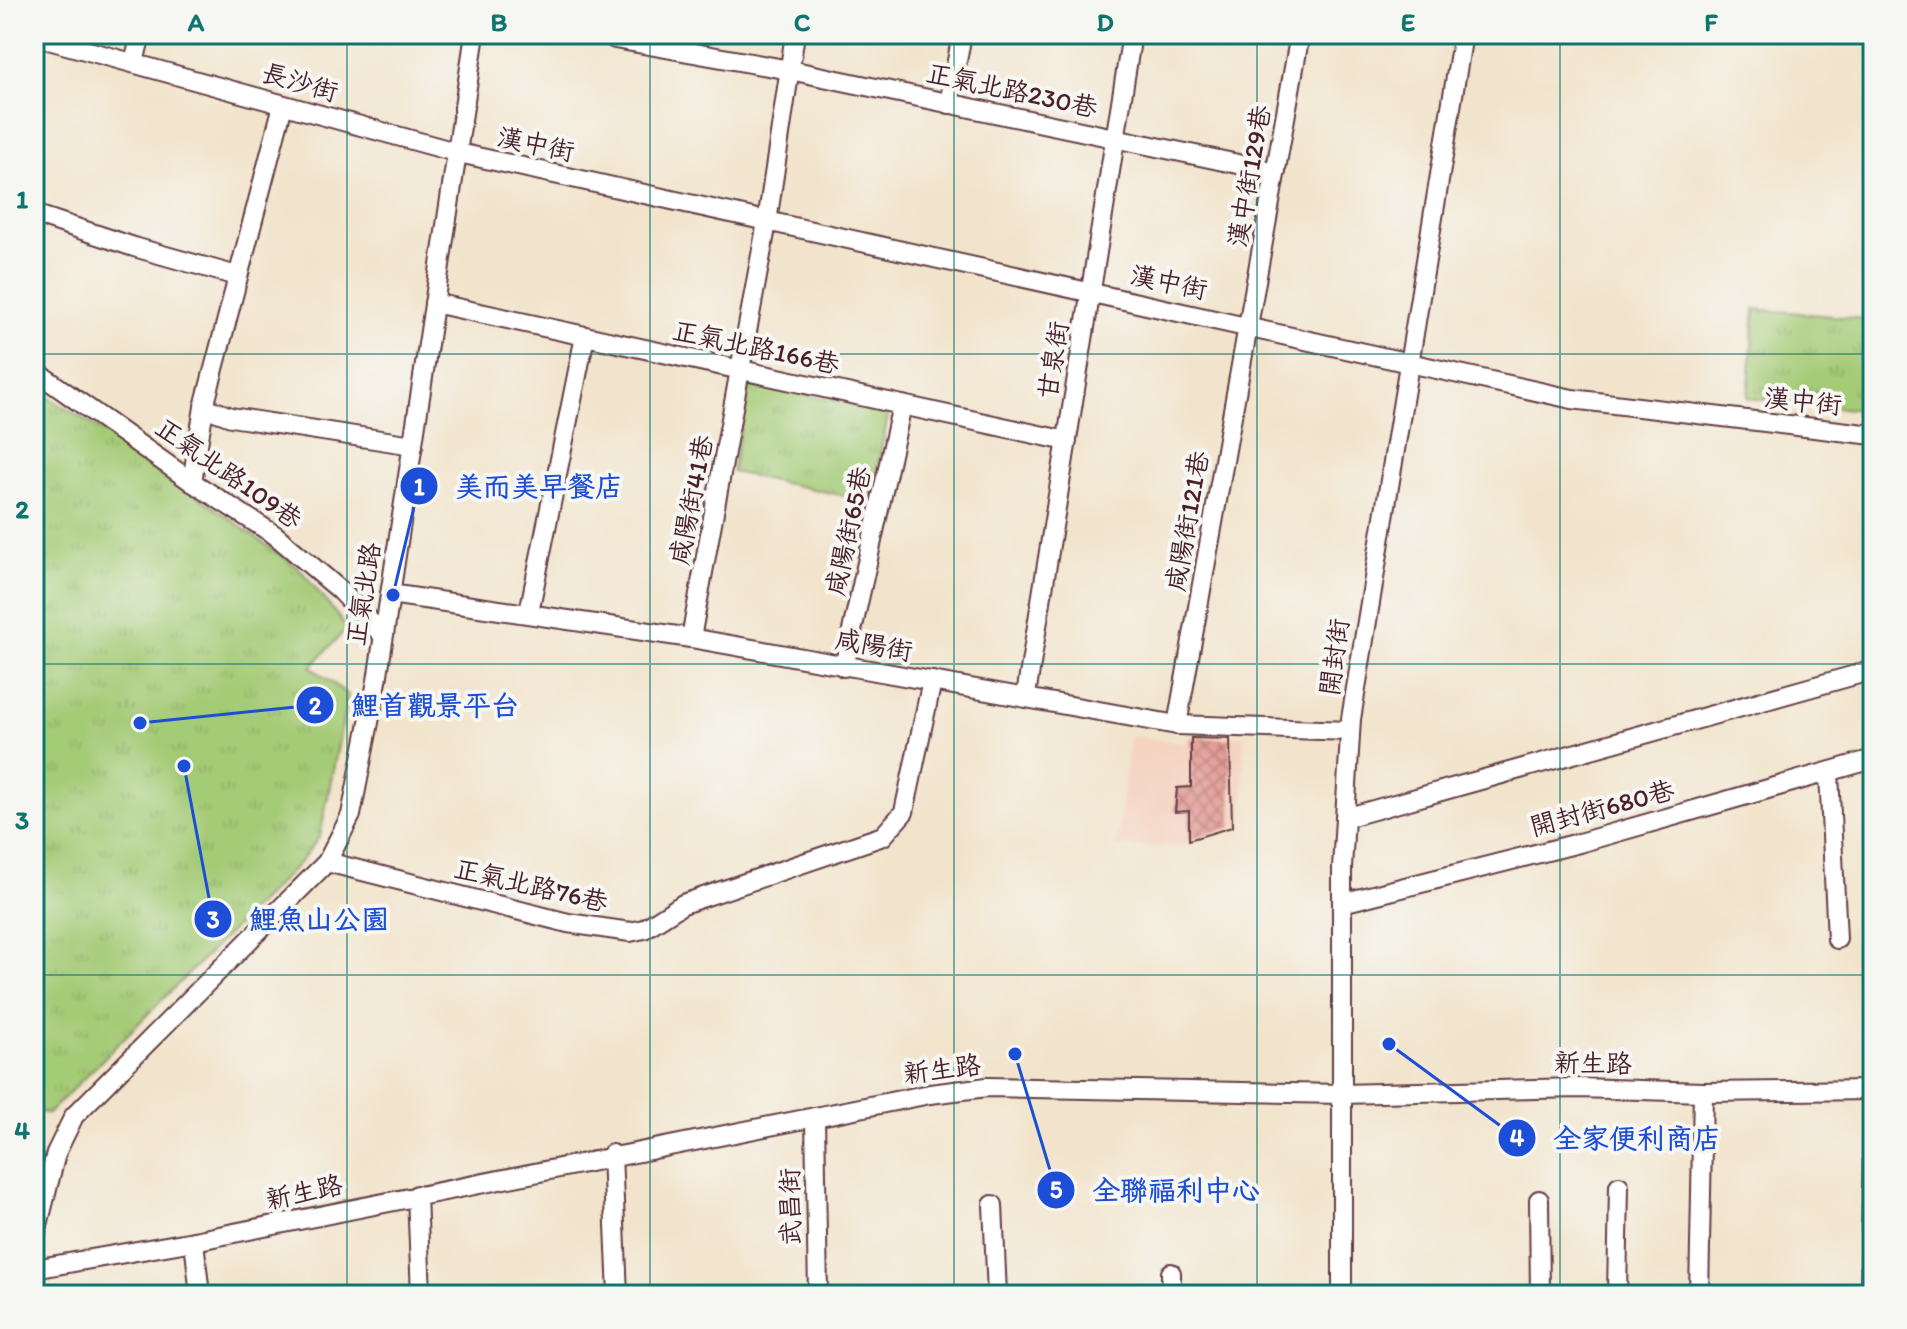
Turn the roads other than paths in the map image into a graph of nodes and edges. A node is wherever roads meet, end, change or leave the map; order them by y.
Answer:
1 (141, 34) edge
2 (475, 34) edge
3 (795, 34) edge
4 (962, 34) edge
5 (1132, 34) edge
6 (1300, 34) edge
7 (1463, 34) edge
8 (34, 36) edge
9 (615, 37) edge
10 (134, 63) junction
11 (790, 70) junction
12 (949, 104) junction
13 (283, 105) junction
14 (1115, 138) junction
15 (459, 153) junction
16 (1276, 172) junction
17 (34, 214) edge
18 (767, 222) junction
19 (237, 276) junction
20 (1091, 292) junction
21 (434, 303) junction
22 (1249, 326) junction
23 (585, 336) junction
24 (1410, 362) junction
25 (34, 370) edge
26 (742, 371) junction
27 (902, 405) junction
28 (204, 407) junction
29 (1873, 435) edge
30 (1067, 441) junction
31 (413, 445) junction
32 (192, 482) junction
33 (390, 594) junction
34 (529, 612) junction
35 (382, 634) junction
36 (691, 638) junction
37 (844, 667) junction
38 (1873, 670) edge
39 (932, 681) junction
40 (1026, 695) junction
41 (1177, 725) junction
42 (1350, 731) junction
43 (1873, 759) edge
44 (1829, 773) junction
45 (1345, 818) junction
46 (327, 862) junction
47 (1342, 903) junction
48 (1837, 939) dead end
49 (1873, 1090) edge
50 (1703, 1092) junction
51 (1342, 1094) junction
52 (815, 1117) junction
53 (1873, 1148) edge
54 (612, 1154) junction
55 (1619, 1186) dead end
56 (417, 1195) junction
57 (1539, 1200) dead end
58 (993, 1205) dead end
59 (34, 1241) edge
60 (194, 1241) junction
61 (34, 1269) edge
62 (1171, 1273) dead end
63 (200, 1295) edge
64 (421, 1295) edge
65 (618, 1295) edge
66 (818, 1295) edge
67 (997, 1295) edge
68 (1171, 1295) edge
69 (1342, 1295) edge
70 (1540, 1295) edge
71 (1617, 1295) edge
72 (1699, 1295) edge
73 (1870, 1295) edge

1 - 10 street
2 - 15 street, 正氣北路
3 - 11 street, 咸陽街41巷
4 - 12 street
5 - 14 street, 甘泉街
6 - 16 street, 漢中街129巷
7 - 24 street, 開封街
8 - 10 street, 長沙街
9 - 11 street, 正氣北路230巷
10 - 13 street, 長沙街
11 - 12 street, 正氣北路230巷
11 - 18 street, 咸陽街41巷
12 - 14 street, 正氣北路230巷
13 - 15 street, 長沙街
13 - 19 street
14 - 16 street, 正氣北路230巷
14 - 20 street, 甘泉街
15 - 18 street, 漢中街
15 - 21 street, 正氣北路
16 - 22 street, 漢中街129巷
17 - 19 street
18 - 20 street, 漢中街
18 - 26 street, 咸陽街41巷
19 - 28 street
20 - 22 street, 漢中街
20 - 30 street, 甘泉街
21 - 23 street, 正氣北路166巷
21 - 31 street, 正氣北路
22 - 24 street, 漢中街
22 - 41 street, 咸陽街121巷
23 - 26 street, 正氣北路166巷
23 - 34 street
24 - 29 street, 漢中街
24 - 42 street, 開封街
25 - 32 street, 正氣北路109巷
26 - 27 street, 正氣北路166巷
26 - 36 street, 咸陽街41巷
27 - 30 street, 正氣北路166巷
27 - 37 street, 咸陽街65巷
28 - 31 street
28 - 32 street
30 - 40 street, 甘泉街
31 - 33 street, 正氣北路
32 - 35 street, 正氣北路109巷
33 - 34 street, 咸陽街
33 - 35 street, 正氣北路
34 - 36 street, 咸陽街
35 - 46 street, 正氣北路
36 - 37 street, 咸陽街
37 - 39 street, 咸陽街
38 - 45 street
39 - 40 street, 咸陽街
39 - 46 street, 正氣北路76巷
40 - 41 street, 咸陽街
41 - 42 street, 咸陽街
42 - 45 street, 開封街
43 - 44 street, 開封街680巷
44 - 47 street, 開封街680巷
44 - 48 street
45 - 47 street, 開封街
46 - 59 street, 正氣北路
47 - 51 street, 開封街
49 - 50 street, 新生路
50 - 51 street, 新生路
50 - 72 street
51 - 52 street, 新生路
51 - 69 street, 開封街
52 - 54 street, 新生路
52 - 66 street, 武昌街
53 - 73 street
54 - 56 street, 新生路
54 - 65 street
55 - 71 street
56 - 60 street, 新生路
56 - 64 street
57 - 70 street
58 - 67 street
60 - 61 street, 新生路
60 - 63 street
62 - 68 street

